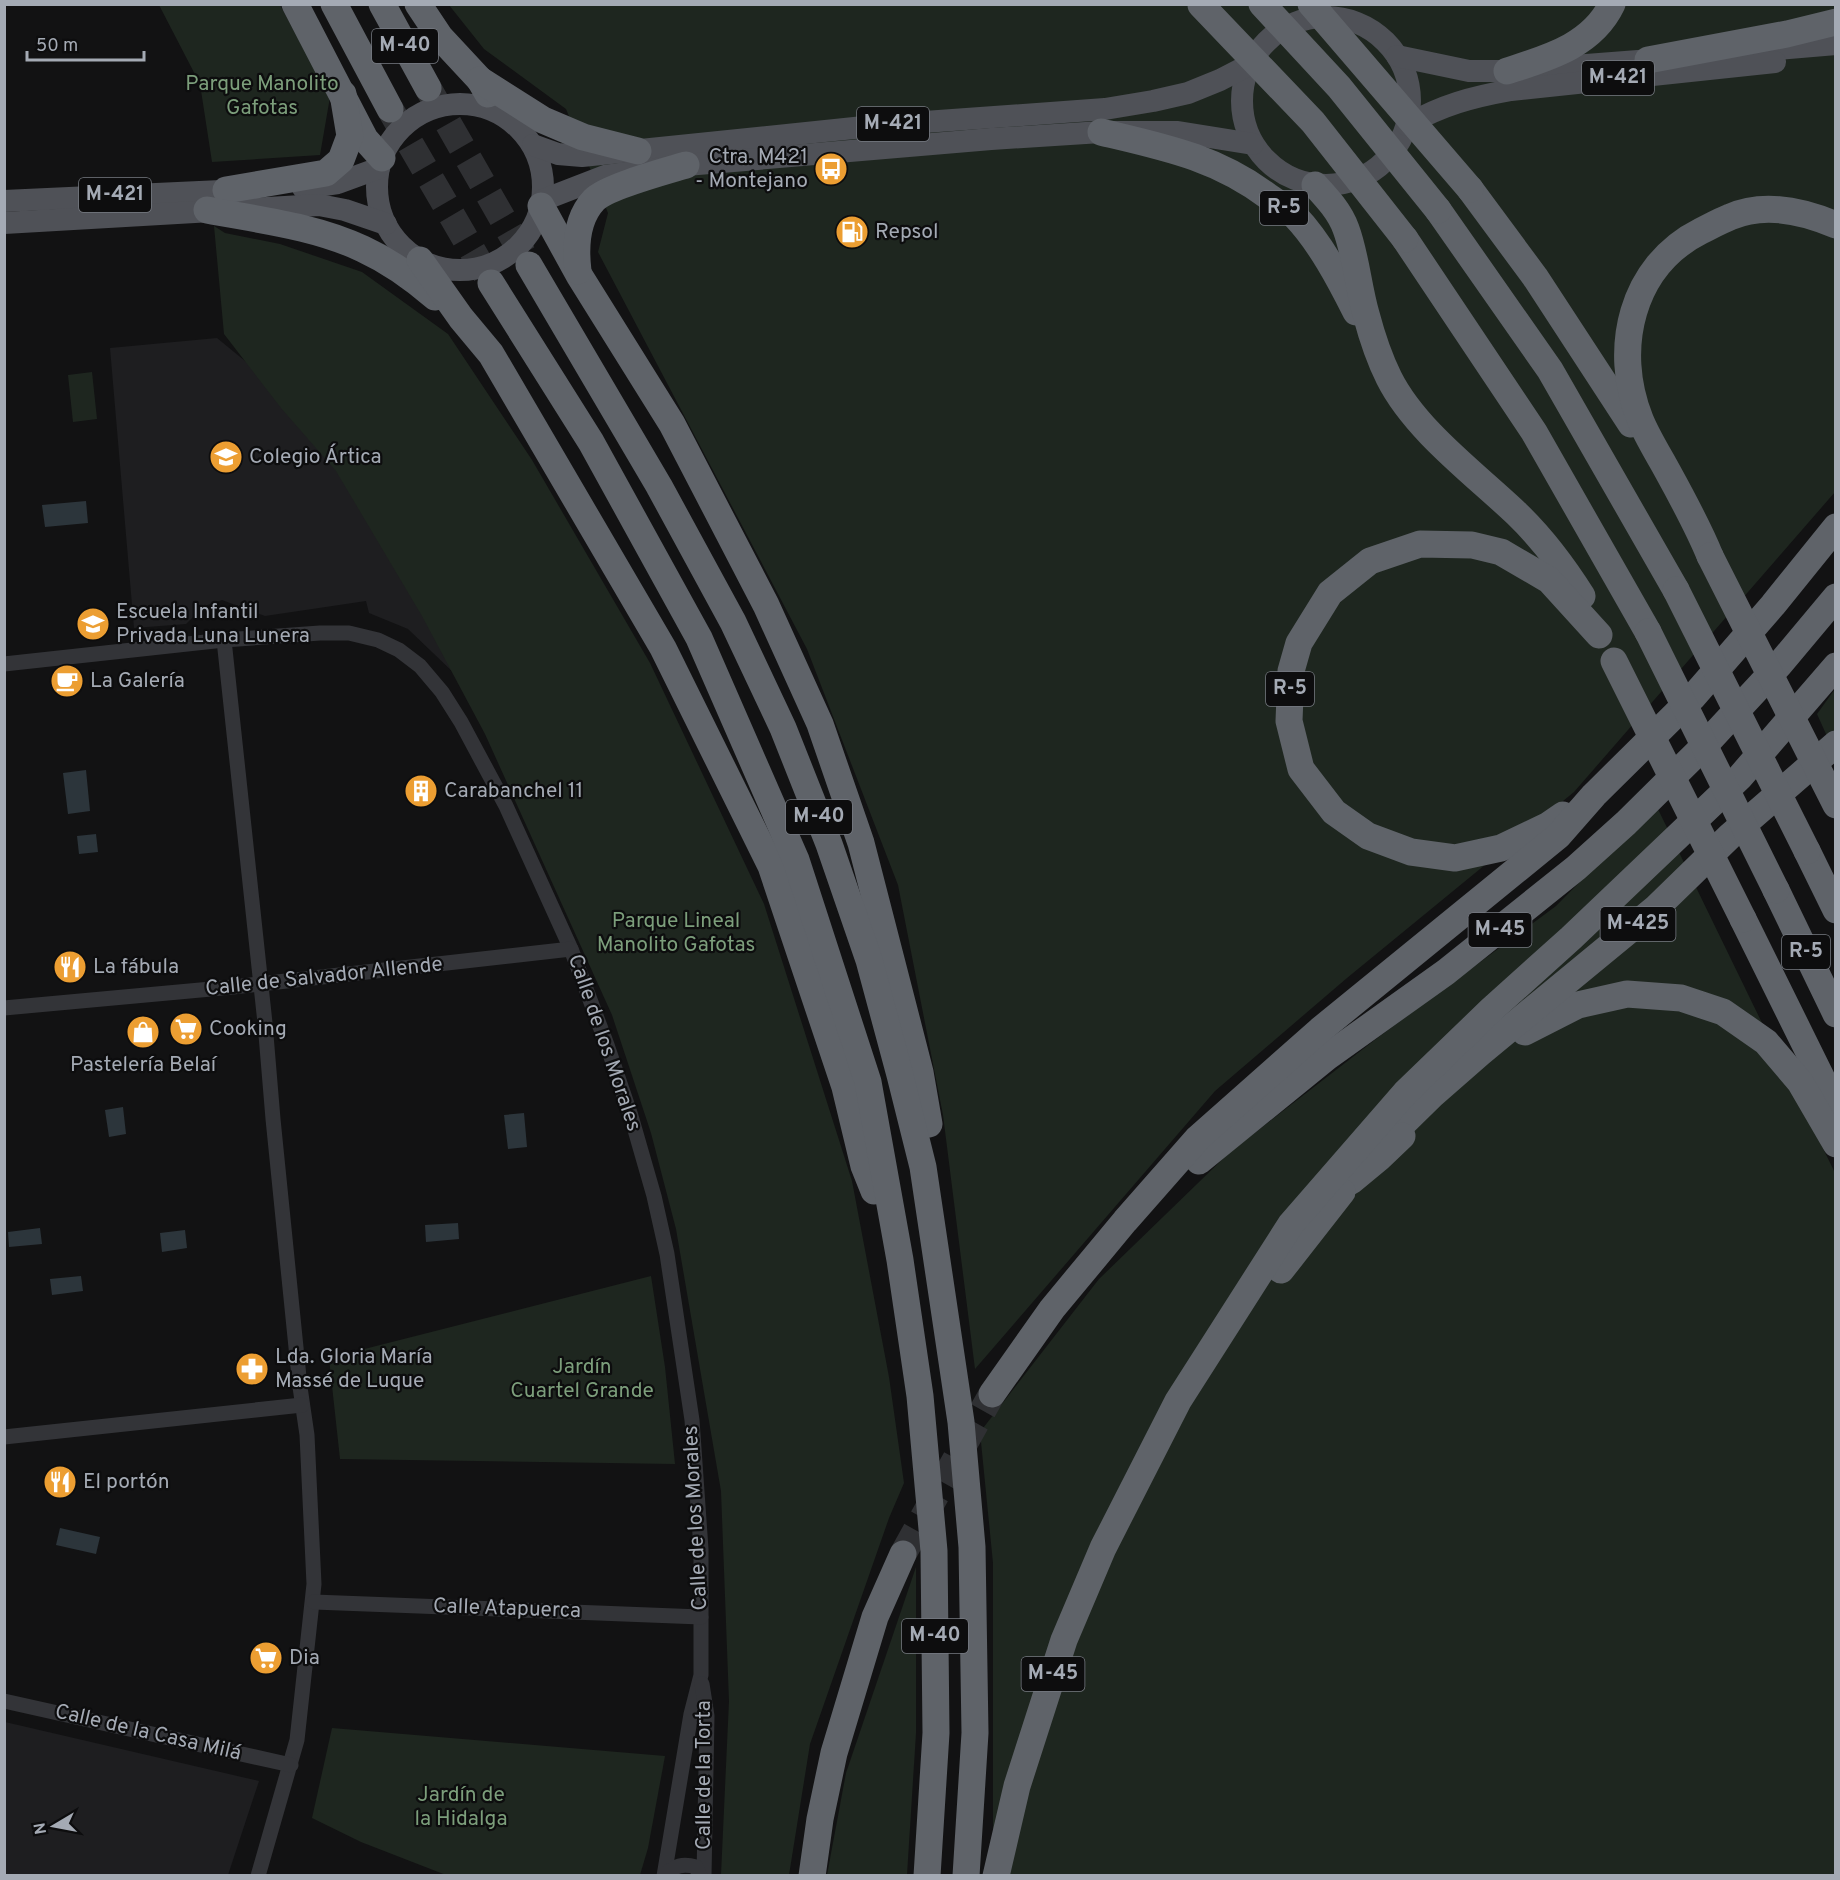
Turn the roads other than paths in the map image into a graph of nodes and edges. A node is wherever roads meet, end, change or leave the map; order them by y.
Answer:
1 (295, 4) edge
2 (334, 4) edge
3 (382, 4) edge
4 (418, 4) edge
5 (1262, 4) edge
6 (1311, 4) edge
7 (1612, 4) edge
8 (1200, 5) edge
9 (1836, 22) edge
10 (1836, 44) edge
11 (1397, 56) junction
12 (1836, 56) edge
13 (1648, 60) junction
14 (1249, 65) junction
15 (1506, 71) junction
16 (480, 80) junction
17 (428, 88) tunnel mouth
18 (343, 94) junction
19 (390, 109) tunnel mouth
20 (500, 113) junction
21 (1407, 125) junction
22 (1101, 132) junction
23 (1253, 144) junction
24 (533, 145) junction
25 (638, 151) junction
26 (380, 163) junction
27 (686, 165) junction
28 (1315, 185) junction
29 (226, 190) junction
30 (4, 201) edge
31 (542, 203) junction
32 (207, 210) junction
33 (4, 223) edge
34 (386, 224) junction
35 (1836, 225) edge
36 (420, 260) junction
37 (530, 265) tunnel mouth
38 (579, 275) junction
39 (491, 284) tunnel mouth
40 (460, 318) junction
41 (1389, 378) junction
42 (1836, 527) edge
43 (1710, 556) junction
44 (1836, 597) edge
45 (1599, 635) junction
46 (224, 640) junction
47 (4, 664) edge
48 (1836, 666) edge
49 (1836, 744) edge
50 (1594, 795) junction
51 (1836, 805) edge
52 (1836, 910) edge
53 (571, 950) junction
54 (261, 984) junction
55 (4, 1008) edge
56 (1836, 1014) edge
57 (1836, 1107) edge
58 (1836, 1144) edge
59 (1351, 1181) junction
60 (1125, 1221) junction
61 (900, 1260) junction
62 (992, 1394) tunnel mouth
63 (302, 1405) junction
64 (961, 1422) junction
65 (4, 1437) edge
66 (1136, 1482) junction
67 (903, 1554) tunnel mouth
68 (314, 1602) junction
69 (701, 1617) junction
70 (701, 1675) junction
71 (4, 1701) edge
72 (291, 1765) junction
73 (258, 1875) edge
74 (665, 1875) edge
75 (702, 1875) edge
76 (812, 1875) edge
77 (927, 1875) edge
78 (966, 1875) edge
79 (996, 1875) edge

1 - 18 highway
2 - 19 highway, M-40
3 - 17 highway, M-40
4 - 16 highway
5 - 52 highway, R-5, bridge
6 - 43 highway, bridge
7 - 15 highway
8 - 56 highway, R-5, bridge
9 - 13 highway
10 - 13 main road, M-421
11 - 14 main road, M-421
11 - 15 main road, M-421
11 - 21 main road, M-421
12 - 21 main road, M-421
13 - 15 main road, M-421
14 - 23 main road, M-421
14 - 25 main road, M-421
16 - 20 highway
16 - 25 highway
18 - 26 highway
18 - 29 highway
20 - 24 main road, M-421
20 - 26 main road, M-421
21 - 28 main road, M-421
22 - 23 main road, M-421
22 - 27 main road, M-421
22 - 41 highway, R-5
23 - 28 main road, M-421
24 - 25 main road, M-421
24 - 31 main road, M-421
26 - 29 main road, M-421
26 - 34 main road, M-421
27 - 31 main road, M-421
27 - 38 highway
28 - 41 highway, R-5
29 - 30 main road, M-421
31 - 36 main road, M-421
31 - 38 highway
32 - 33 main road, M-421
32 - 34 main road, M-421
32 - 40 highway
34 - 36 main road, M-421
35 - 43 highway
36 - 40 highway
37 - 64 highway, M-40
38 - 64 highway
39 - 61 highway, M-40
40 - 61 highway
41 - 45 highway, R-5
42 - 50 highway, M-45
43 - 51 highway, bridge
44 - 60 highway, M-45
45 - 50 highway, R-5
45 - 57 highway, R-5, bridge
46 - 47 street, Calle de los Morales
46 - 53 street, Calle de los Morales
46 - 54 street
48 - 66 highway, M-45
49 - 59 highway, M-425
50 - 60 highway, M-45
53 - 54 street, Calle de Salvador Allende
53 - 69 street, Calle de los Morales
54 - 55 street, Calle de Salvador Allende
54 - 63 street
58 - 59 highway
59 - 66 highway
60 - 62 highway, M-45
61 - 77 highway, M-40
63 - 65 street
63 - 68 street
64 - 78 highway, M-40
66 - 79 highway, M-45
67 - 76 highway
68 - 69 street, Calle Atapuerca
68 - 72 street
69 - 70 street, Calle de los Morales
70 - 74 street, Calle de los Morales
70 - 75 street, Calle de la Torta
71 - 72 street, Calle de la Casa Milá
72 - 73 street
74 - 75 street

